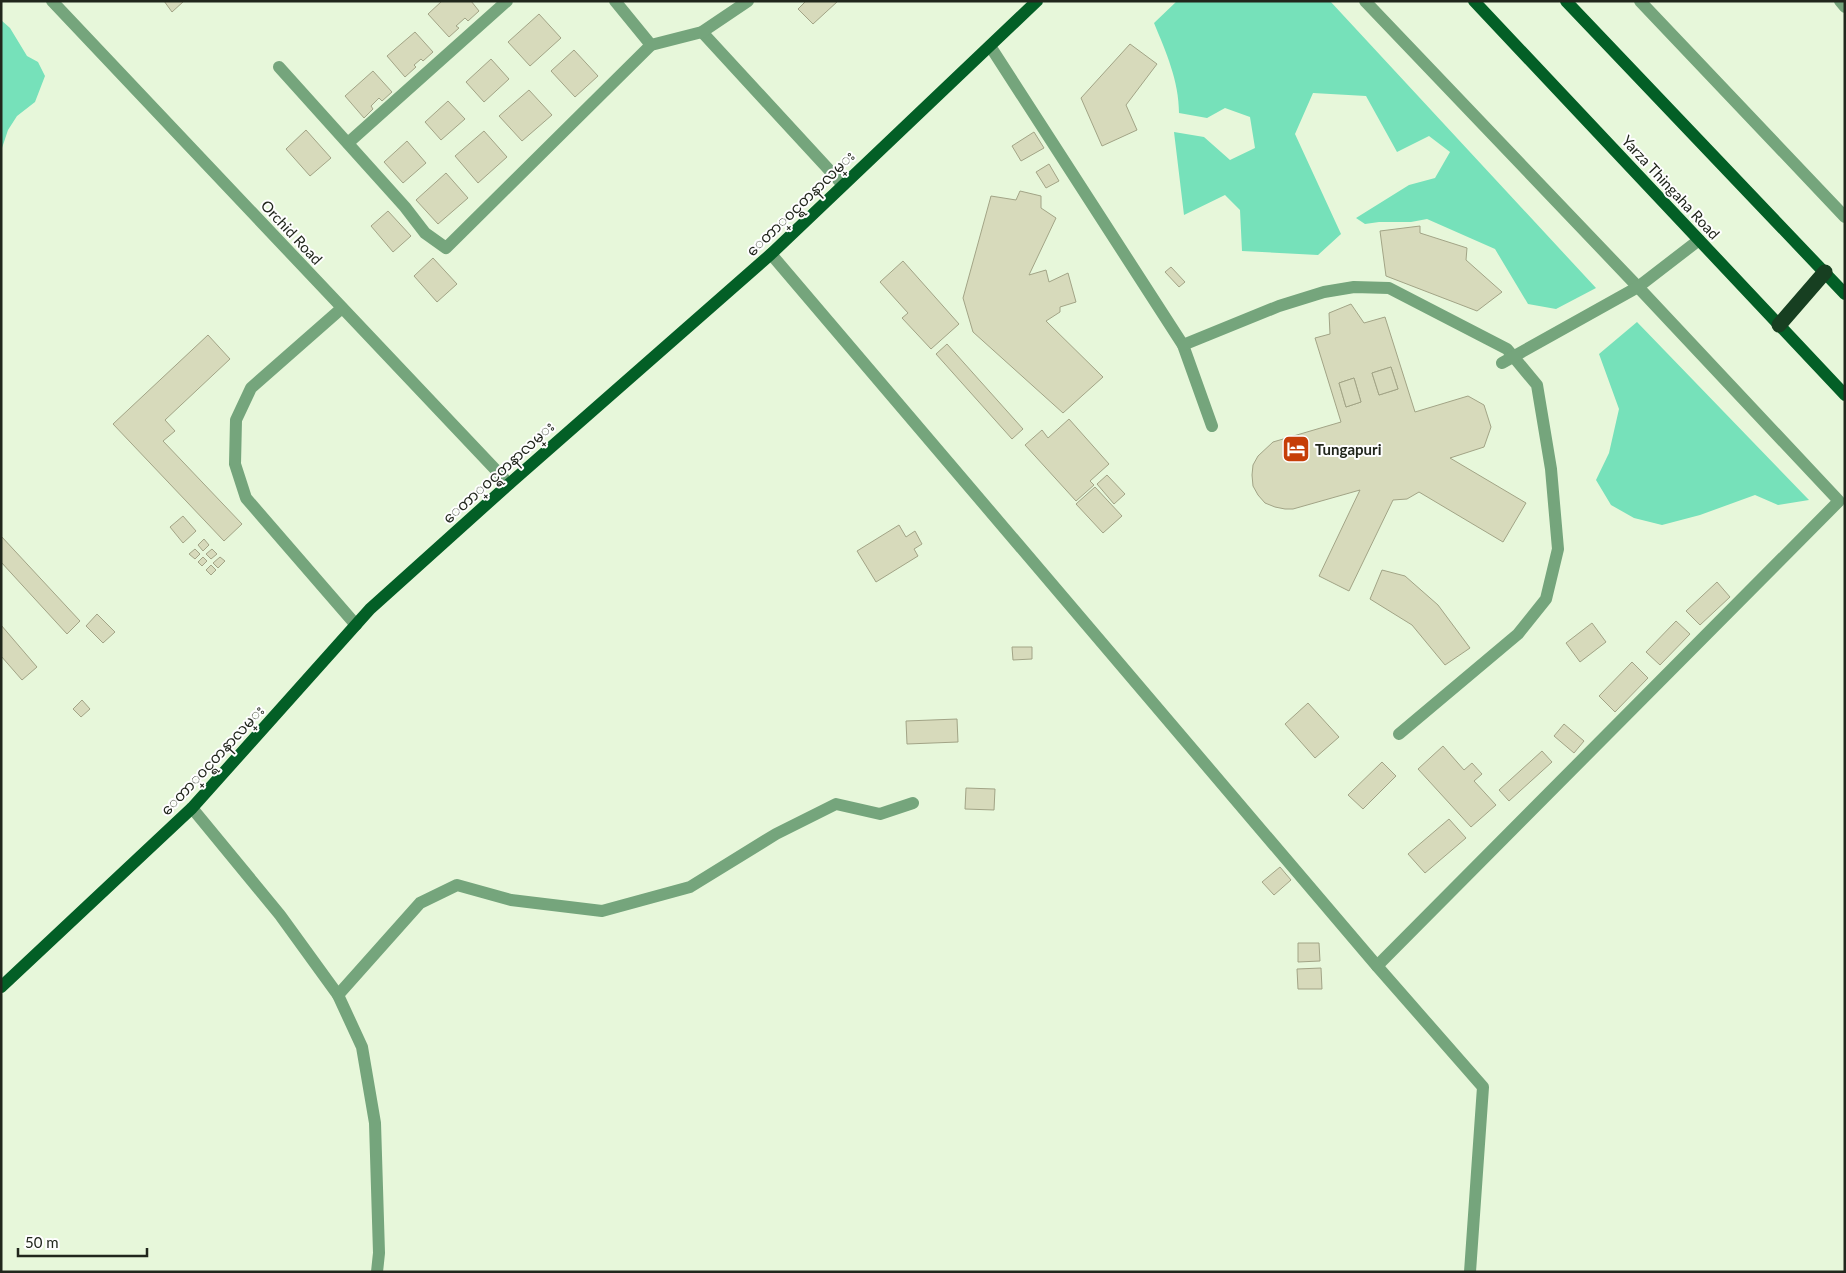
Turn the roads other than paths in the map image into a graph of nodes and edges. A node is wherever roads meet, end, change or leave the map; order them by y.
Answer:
1 (52, 1) edge
2 (507, 1) edge
3 (615, 1) edge
4 (748, 1) edge
5 (1037, 1) edge
6 (1364, 1) edge
7 (1474, 1) edge
8 (1566, 1) edge
9 (1640, 1) edge
10 (1840, 1) edge
11 (1845, 7) edge
12 (702, 32) junction
13 (651, 45) junction
14 (990, 46) junction
15 (279, 67) dead end
16 (348, 143) junction
17 (843, 185) junction
18 (1845, 218) edge
19 (1699, 240) junction
20 (771, 254) junction
21 (1825, 272) junction
22 (1638, 287) junction
23 (1845, 294) edge
24 (342, 308) junction
25 (1779, 325) junction
26 (1183, 345) junction
27 (1514, 356) junction
28 (1502, 363) dead end
29 (1845, 395) edge
30 (1212, 426) dead end
31 (508, 484) junction
32 (1842, 505) edge
33 (356, 625) junction
34 (1398, 734) dead end
35 (913, 803) dead end
36 (192, 808) junction
37 (1377, 966) junction
38 (1, 988) edge
39 (338, 995) junction
40 (377, 1272) edge
41 (1470, 1272) edge

1 - 24 street, Orchid Road
2 - 16 street
3 - 13 street
4 - 12 street
5 - 14 main road, ေတာ္၀င္ရတနာလမ္း
6 - 22 street
7 - 19 main road, Yarza Thingaha Road
8 - 21 main road
9 - 18 street
10 - 11 street
12 - 13 street
12 - 17 street
13 - 16 street
14 - 17 main road, ေတာ္၀င္ရတနာလမ္း
14 - 26 street
15 - 16 street
17 - 20 main road, ေတာ္၀င္ရတနာလမ္း
19 - 22 street
19 - 25 main road, Yarza Thingaha Road
20 - 31 main road, ေတာ္၀င္ရတနာလမ္း
20 - 37 street
21 - 23 main road
21 - 25 highway
22 - 27 street
22 - 32 street
24 - 31 street, Orchid Road
24 - 33 street
25 - 29 main road, Yarza Thingaha Road
26 - 27 street
26 - 30 street
27 - 28 street
27 - 34 street
31 - 33 main road, ေတာ္၀င္ရတနာလမ္း
32 - 37 street
33 - 36 main road, ေတာ္၀င္ရတနာလမ္း
35 - 39 street
36 - 38 main road, ေတာ္၀င္ရတနာလမ္း
36 - 39 street
37 - 41 street
39 - 40 street

